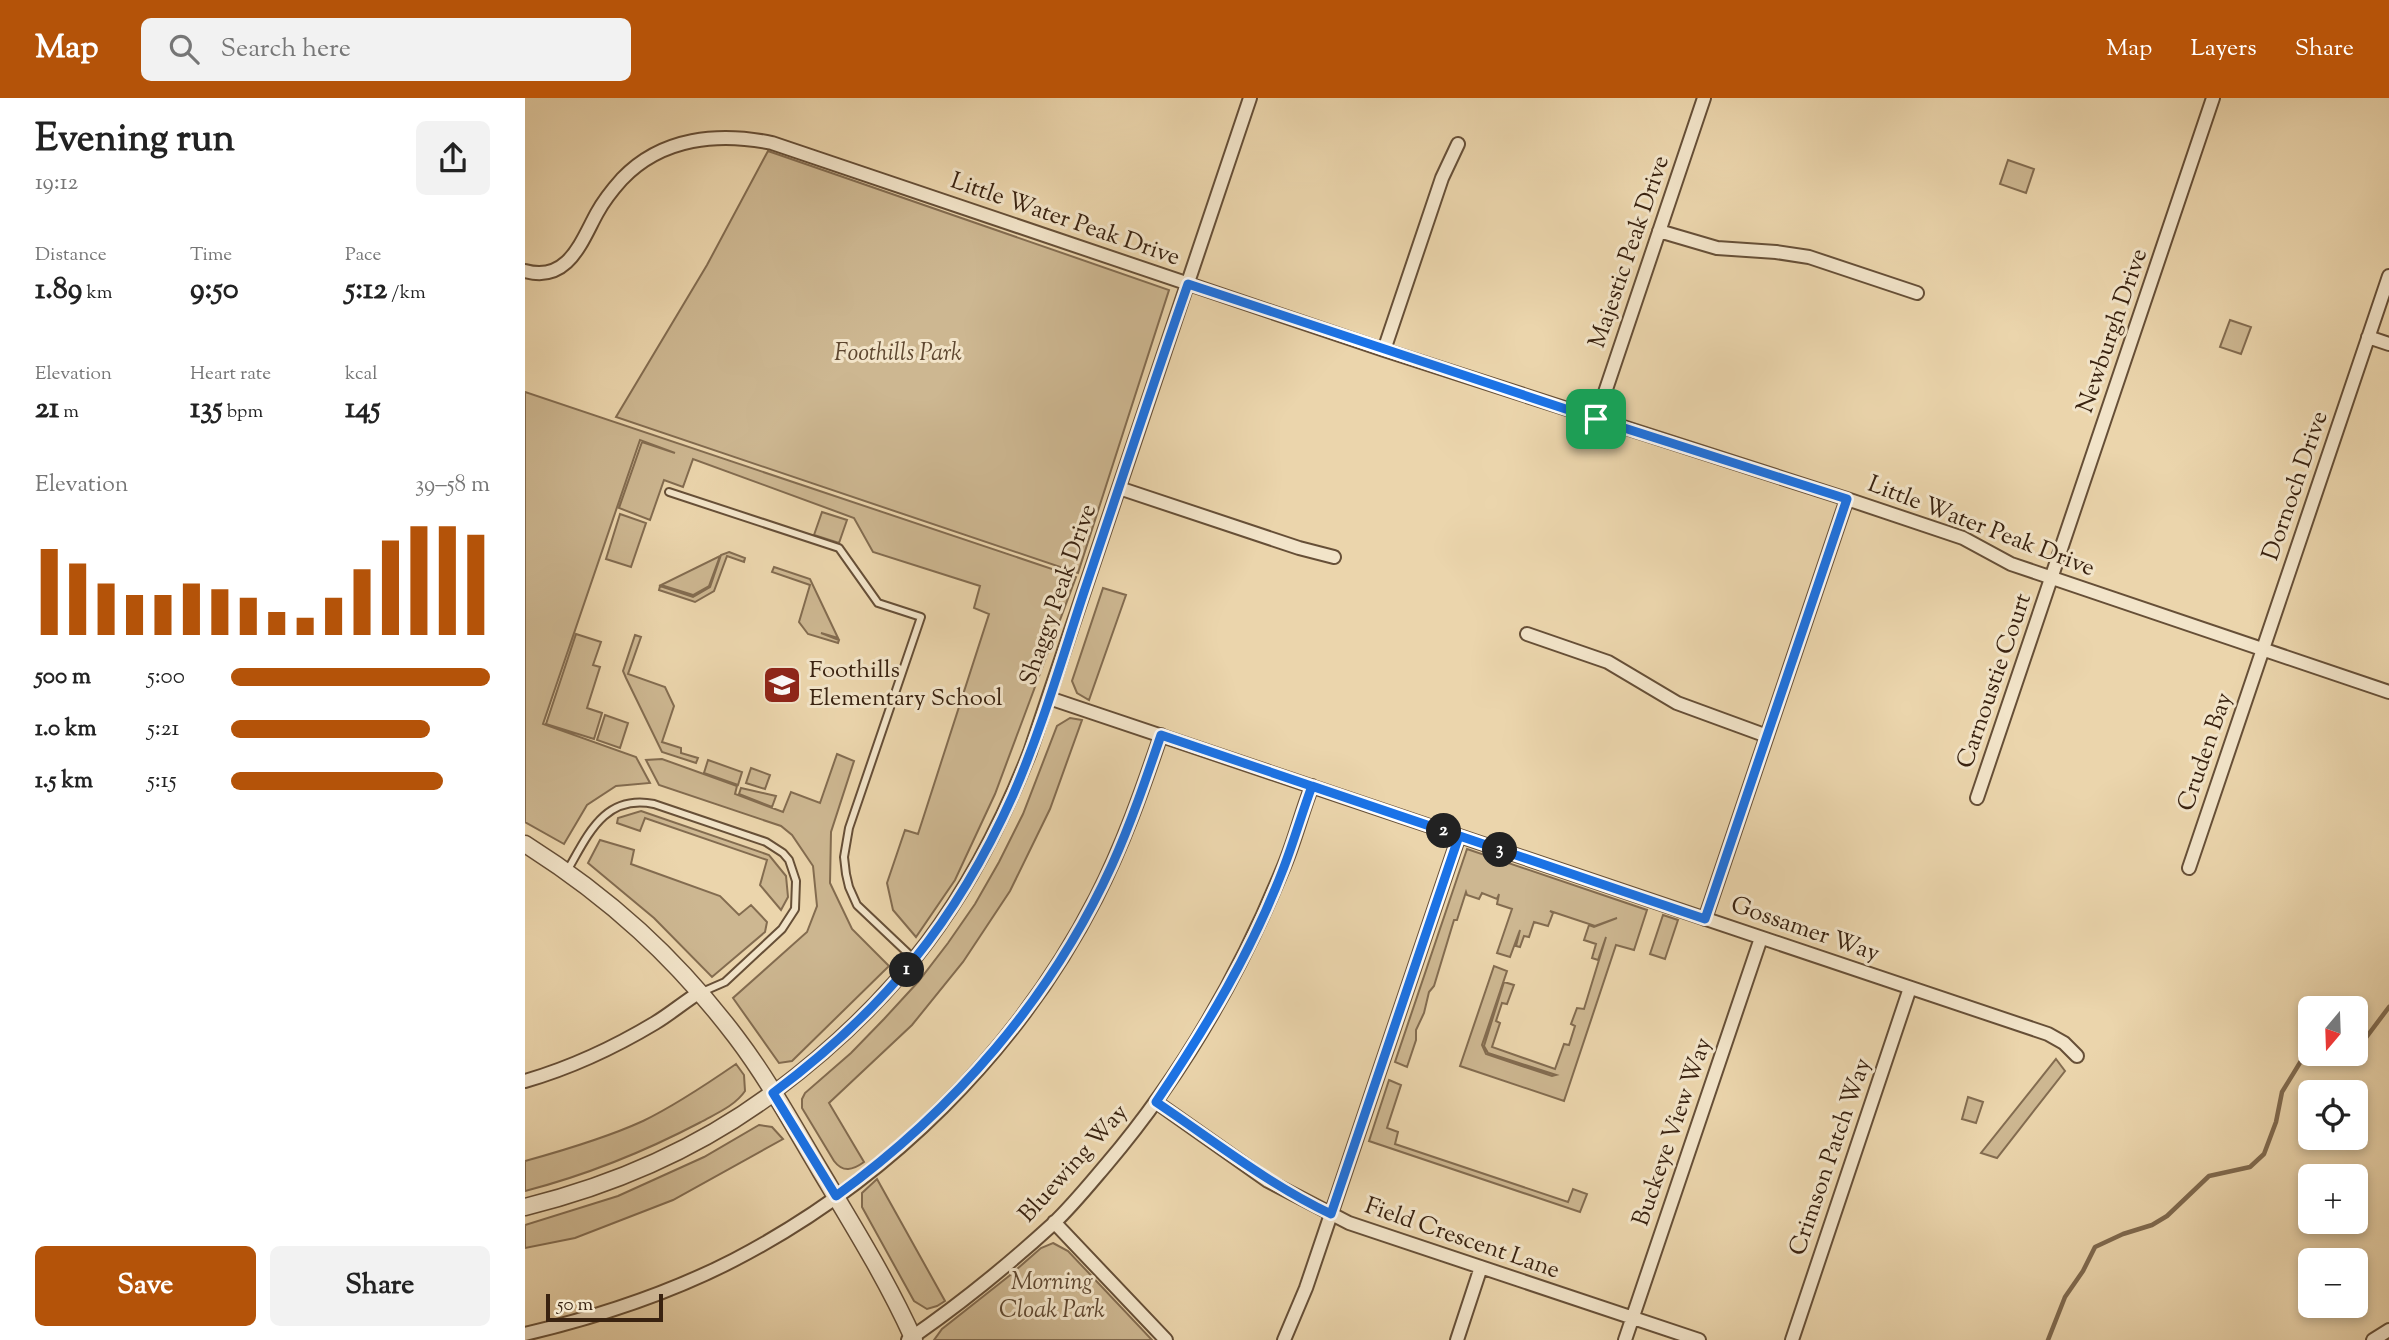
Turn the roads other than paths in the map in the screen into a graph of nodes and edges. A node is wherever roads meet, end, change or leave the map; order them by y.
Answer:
1 (1250, 98) edge
2 (1704, 98) edge
3 (2213, 98) edge
4 (1458, 144) dead end
5 (1659, 231) junction
6 (525, 271) edge
7 (2389, 276) edge
8 (1188, 284) junction
9 (1917, 293) dead end
10 (2368, 337) junction
11 (2389, 344) edge
12 (1384, 350) junction
13 (1596, 419) junction
14 (1119, 488) junction
15 (669, 492) dead end
16 (1847, 499) junction
17 (1334, 557) dead end
18 (2052, 578) junction
19 (1527, 634) dead end
20 (2263, 650) junction
21 (2389, 692) edge
22 (1049, 698) junction
23 (1161, 735) junction
24 (1767, 736) junction
25 (1312, 786) junction
26 (1977, 798) dead end
27 (1459, 836) junction
28 (525, 844) edge
29 (2189, 868) dead end
30 (567, 871) junction
31 (1705, 919) junction
32 (1761, 937) junction
33 (915, 960) junction
34 (1910, 988) junction
35 (700, 992) junction
36 (2077, 1056) dead end
37 (525, 1081) edge
38 (773, 1093) junction
39 (1156, 1102) junction
40 (836, 1196) junction
41 (525, 1208) edge
42 (1331, 1214) junction
43 (1055, 1222) junction
44 (1482, 1267) junction
45 (1633, 1318) junction
46 (2389, 1330) edge
47 (525, 1334) edge
48 (912, 1339) edge
49 (1166, 1340) edge
50 (1284, 1340) edge
51 (1457, 1340) edge
52 (1625, 1340) edge
53 (1699, 1340) edge
54 (1792, 1340) edge
55 (2373, 1340) edge

1 - 8 street, Shaggy Peak Drive
2 - 5 street, Majestic Peak Drive
3 - 18 street, Newburgh Drive
4 - 12 street
5 - 9 street
5 - 13 street, Majestic Peak Drive
6 - 8 street, Little Water Peak Drive
7 - 10 street, Dornoch Drive
8 - 12 street, Little Water Peak Drive
8 - 14 street, Shaggy Peak Drive
10 - 11 street
10 - 20 street, Dornoch Drive
12 - 13 street, Little Water Peak Drive
13 - 16 street, Little Water Peak Drive
14 - 17 street
14 - 22 street, Shaggy Peak Drive
15 - 33 lane
16 - 18 street, Little Water Peak Drive
16 - 24 street
18 - 20 street, Little Water Peak Drive
18 - 26 street, Carnoustie Court
19 - 24 street
20 - 21 street, Little Water Peak Drive
20 - 29 street, Cruden Bay
22 - 23 street, Gossamer Way
22 - 33 street, Shaggy Peak Drive
23 - 25 street, Gossamer Way
23 - 40 street
24 - 31 street
25 - 27 street, Gossamer Way
25 - 39 street, Bluewing Way
27 - 31 street, Gossamer Way
27 - 42 street
28 - 30 street
30 - 35 street
30 - 35 lane
31 - 32 street, Gossamer Way
32 - 34 street, Gossamer Way
32 - 45 street, Buckeye View Way
33 - 38 street, Shaggy Peak Drive
34 - 36 street, Gossamer Way
34 - 54 street, Crimson Patch Way
35 - 37 street
35 - 38 street
38 - 40 street
38 - 41 street, Shaggy Peak Drive
39 - 42 street, Field Crescent Lane
39 - 43 street, Bluewing Way
40 - 47 street
40 - 48 street
42 - 44 street, Field Crescent Lane
42 - 50 street
43 - 48 street, Bluewing Way
43 - 49 street
44 - 45 street, Field Crescent Lane
44 - 51 street
45 - 52 street, Buckeye View Way
45 - 53 street, Field Crescent Lane
46 - 55 street

